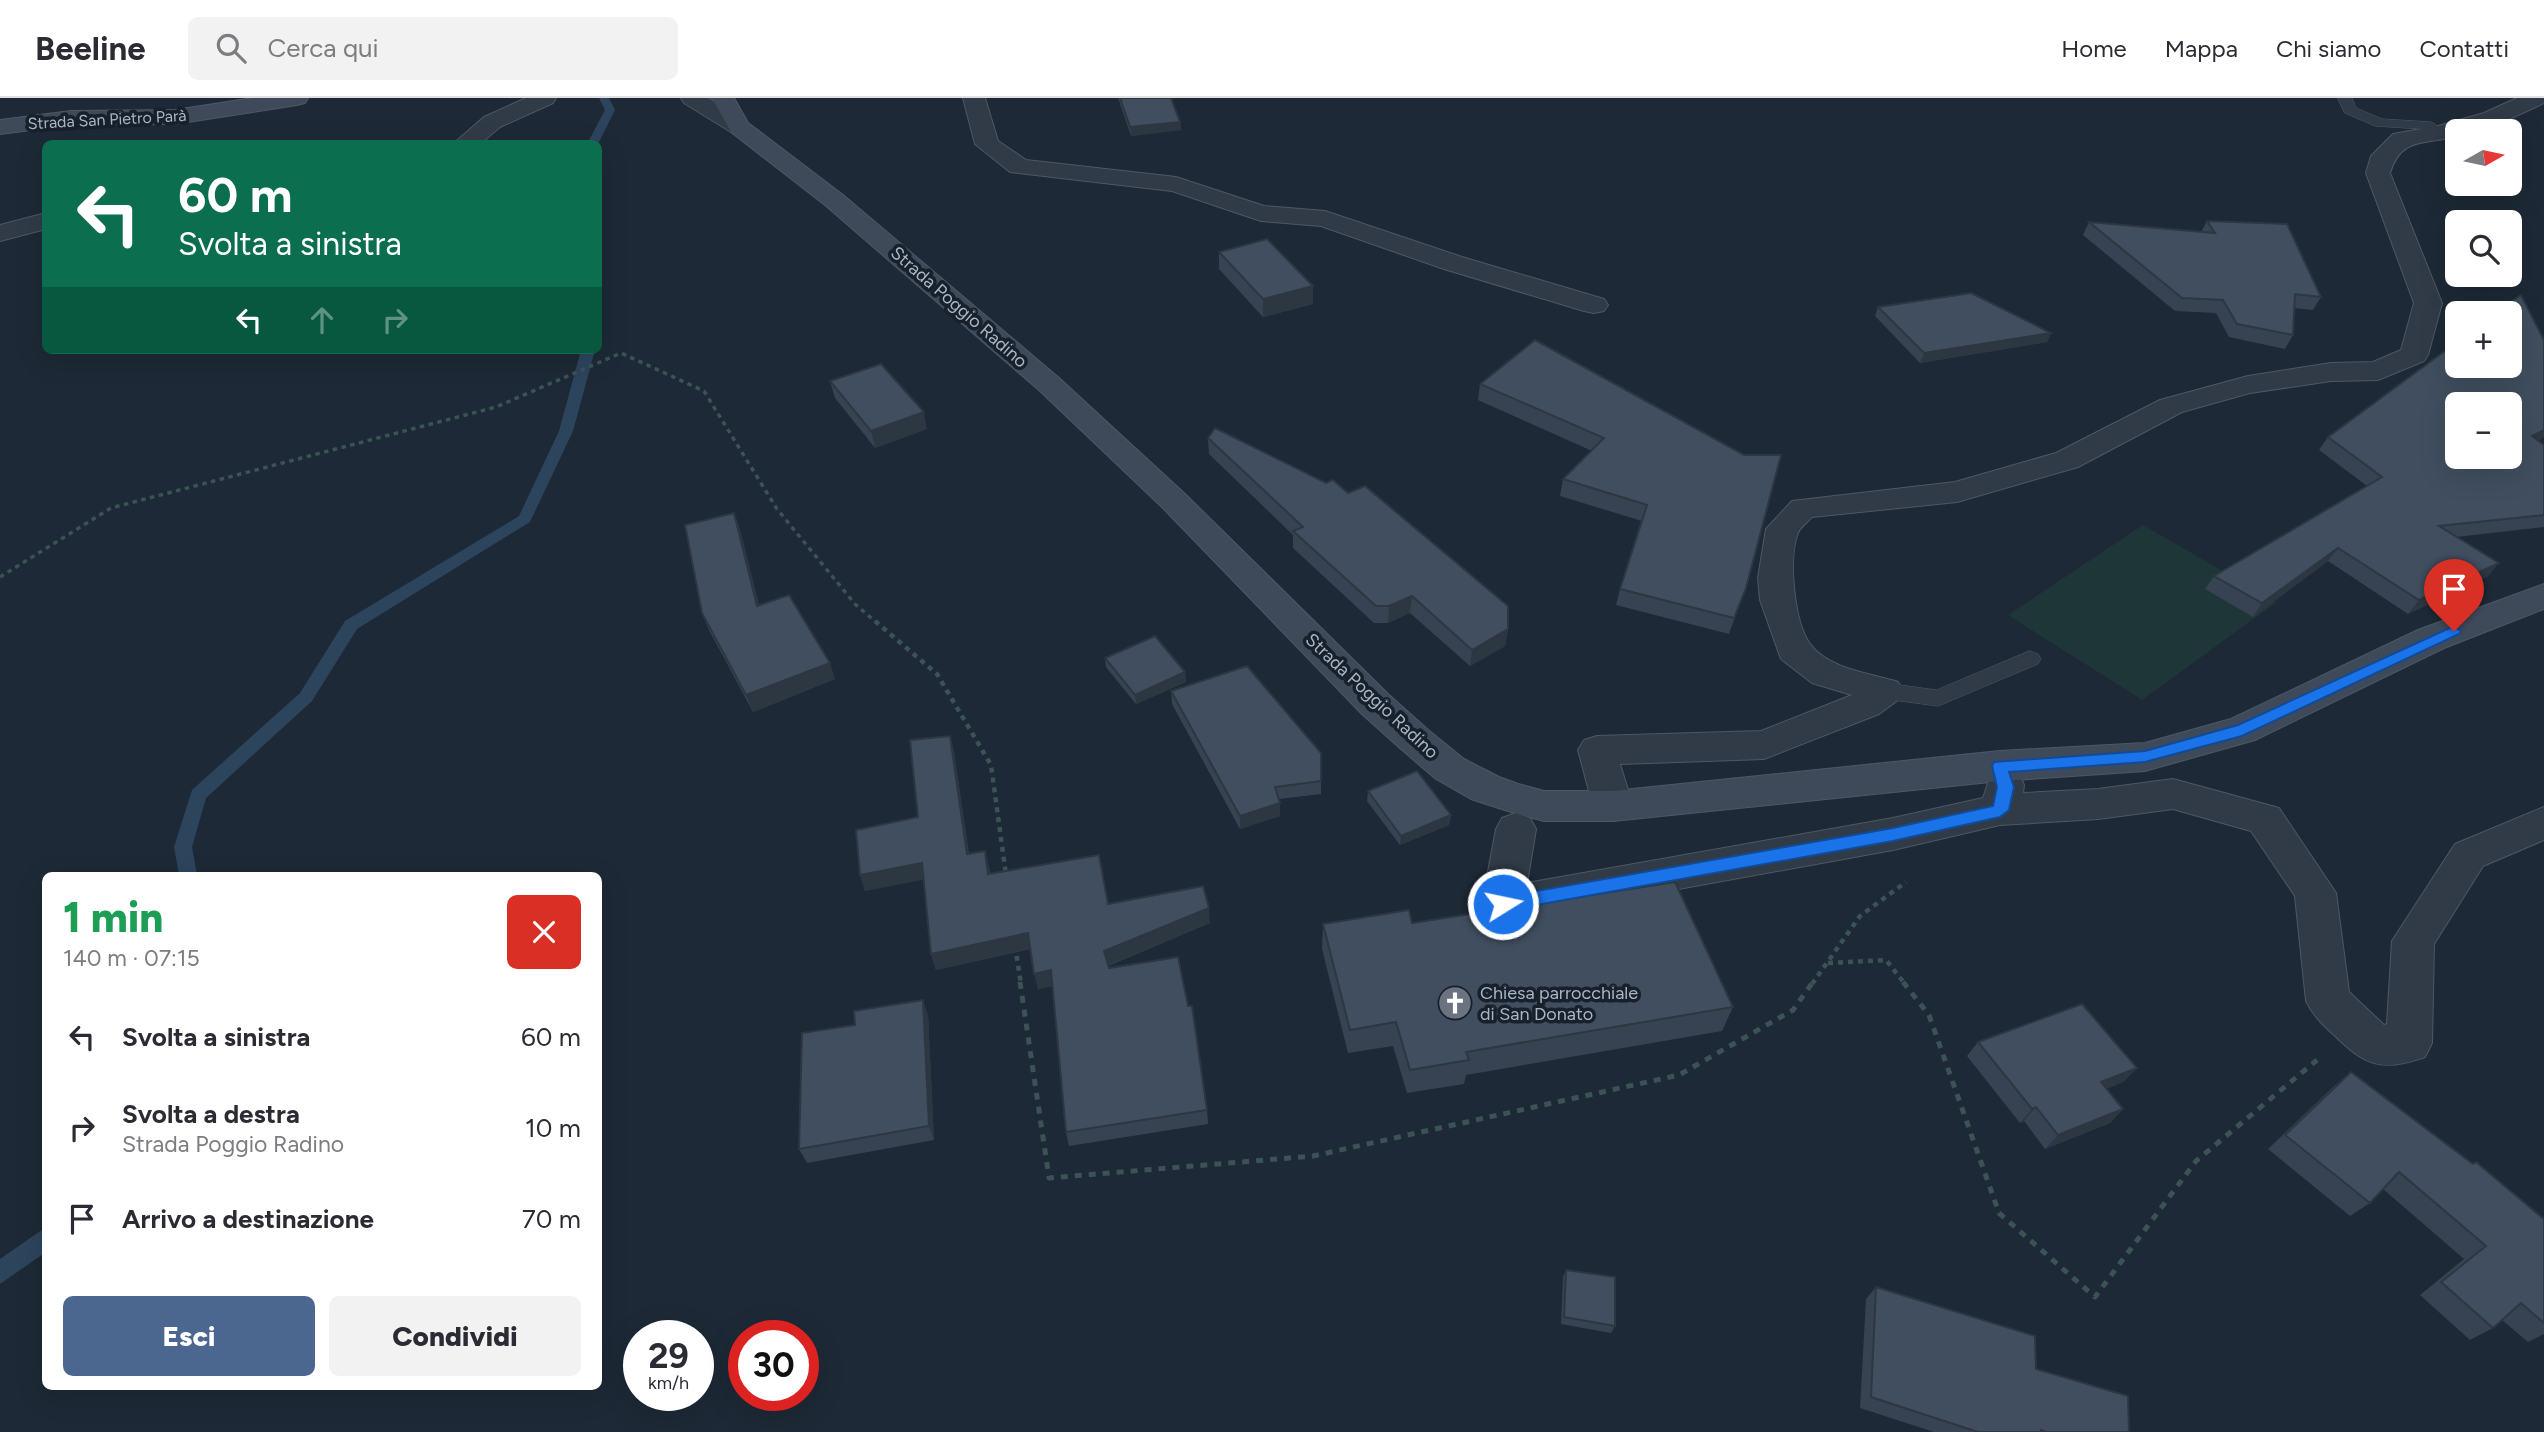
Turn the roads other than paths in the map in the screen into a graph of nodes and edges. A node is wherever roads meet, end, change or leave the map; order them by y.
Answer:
1 (297, 98) edge
2 (545, 98) edge
3 (692, 98) edge
4 (974, 98) edge
5 (2345, 98) edge
6 (2536, 98) edge
7 (731, 113) edge
8 (4, 126) edge
9 (2441, 133) junction
10 (470, 140) edge
11 (42, 222) edge
12 (0, 233) edge
13 (1594, 305) dead end
14 (2544, 596) edge
15 (2030, 660) dead end
16 (1885, 691) junction
17 (2000, 766) junction
18 (1613, 806) junction
19 (2000, 810) junction
20 (2544, 823) edge
21 (1516, 829) dead end

1 - 8 street, Strada San Pietro Parà
2 - 10 street
3 - 7 street, Strada Poggio Radino
4 - 13 street
5 - 9 lane
6 - 9 street
7 - 18 street, Strada Poggio Radino
9 - 16 street
11 - 12 street
14 - 17 street, Strada Poggio Radino
15 - 16 lane
16 - 18 street
17 - 18 street, Strada Poggio Radino
17 - 19 street
19 - 20 street
19 - 21 street

